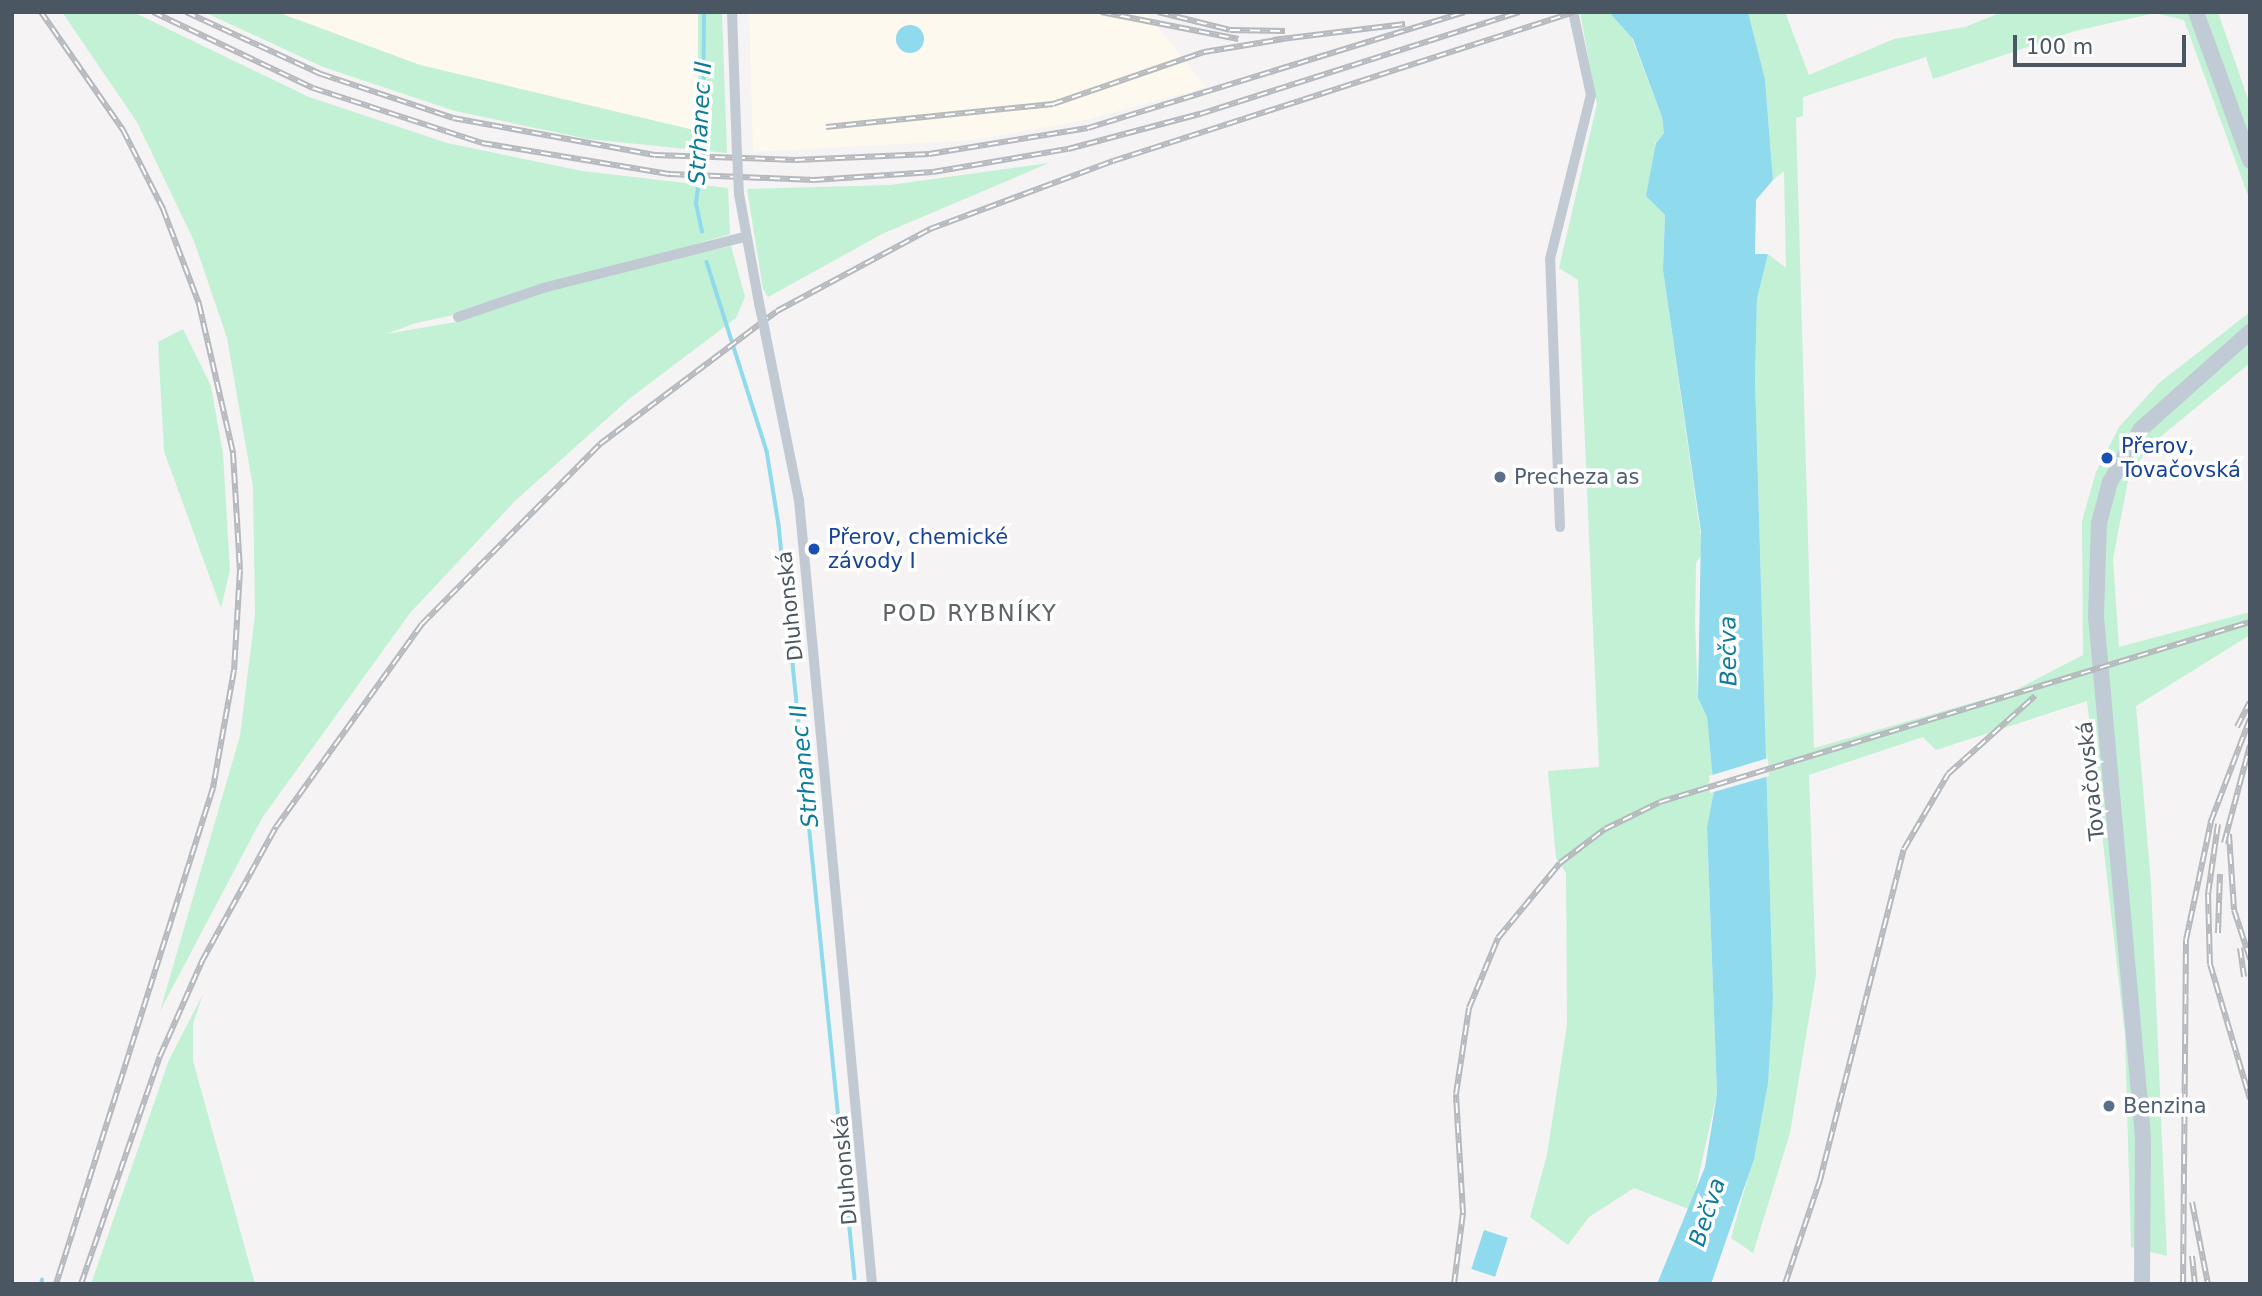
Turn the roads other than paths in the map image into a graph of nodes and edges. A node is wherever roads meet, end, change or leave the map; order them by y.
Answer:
1 (732, 12) edge
2 (1573, 12) edge
3 (2196, 12) edge
4 (2250, 160) edge
5 (744, 237) junction
6 (458, 317) dead end
7 (2250, 332) edge
8 (1560, 527) dead end
9 (872, 1284) edge
10 (2142, 1284) edge

1 - 5 street, Dluhonská, bridge
2 - 8 street
3 - 4 main road
5 - 6 street
5 - 9 street, Dluhonská, bridge
7 - 10 main road, Tovačovská

